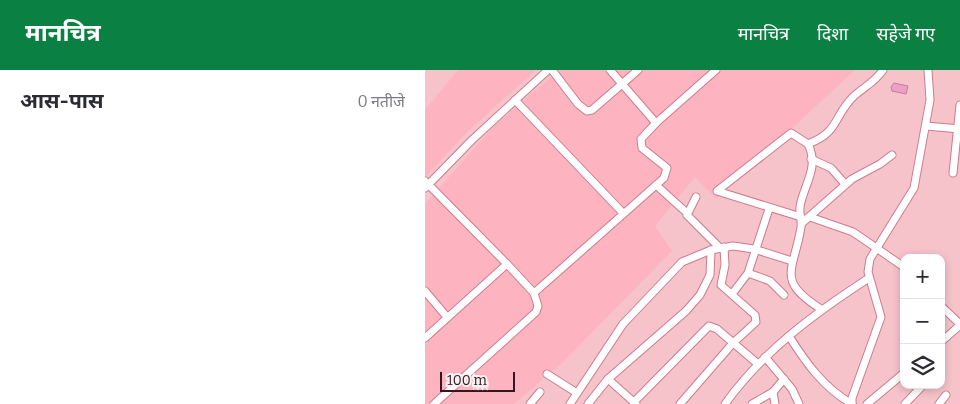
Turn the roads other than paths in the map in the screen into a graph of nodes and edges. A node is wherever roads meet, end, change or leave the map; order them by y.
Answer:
1 (548, 70) edge
2 (552, 70) edge
3 (610, 70) edge
4 (638, 70) edge
5 (715, 70) edge
6 (883, 70) edge
7 (928, 70) edge
8 (623, 84) junction
9 (515, 100) junction
10 (960, 105) edge
11 (656, 123) junction
12 (927, 126) junction
13 (958, 129) edge
14 (808, 144) junction
15 (892, 155) dead end
16 (811, 159) junction
17 (953, 173) dead end
18 (426, 184) edge
19 (845, 184) junction
20 (657, 185) junction
21 (696, 197) dead end
22 (769, 209) junction
23 (623, 213) junction
24 (687, 213) junction
25 (810, 217) junction
26 (802, 220) junction
27 (722, 247) junction
28 (877, 248) junction
29 (754, 249) junction
30 (711, 250) junction
31 (792, 261) junction
32 (507, 264) junction
33 (900, 264) edge
34 (747, 273) junction
35 (869, 278) junction
36 (425, 291) edge
37 (533, 293) junction
38 (732, 294) junction
39 (783, 295) dead end
40 (821, 309) junction
41 (945, 310) edge
42 (447, 317) junction
43 (960, 325) edge
44 (789, 336) junction
45 (425, 338) edge
46 (945, 338) edge
47 (733, 343) junction
48 (765, 357) junction
49 (758, 364) junction
50 (547, 374) dead end
51 (900, 376) edge
52 (608, 379) junction
53 (784, 379) junction
54 (919, 389) edge
55 (540, 392) dead end
56 (773, 392) junction
57 (577, 393) junction
58 (946, 395) dead end
59 (635, 403) edge
60 (434, 404) edge
61 (530, 404) edge
62 (570, 404) edge
63 (589, 404) edge
64 (680, 404) edge
65 (725, 404) edge
66 (752, 404) edge
67 (775, 404) edge
68 (799, 404) edge
69 (852, 404) edge
70 (867, 404) edge
71 (905, 404) edge
72 (939, 404) edge

1 - 9 street
2 - 8 street
3 - 8 street
4 - 8 street
5 - 11 street
6 - 14 street
7 - 12 street
8 - 11 street
9 - 18 street
9 - 23 street
10 - 13 street
11 - 20 street
12 - 13 street
12 - 28 street
13 - 17 street
14 - 16 street
14 - 22 street
15 - 19 street
16 - 19 street
16 - 26 street
18 - 32 street
19 - 25 street
20 - 23 street
20 - 24 street
21 - 24 street
22 - 26 street
22 - 29 street
23 - 37 street
24 - 27 street
25 - 26 street
25 - 28 street
26 - 31 street
27 - 29 street
27 - 30 street
27 - 38 street
28 - 33 street
28 - 35 street
29 - 31 street
29 - 34 street
30 - 52 street
30 - 57 street
31 - 40 street
32 - 37 street
32 - 42 street
34 - 38 street
34 - 39 street
35 - 40 street
35 - 69 street
36 - 42 street
37 - 60 street
38 - 47 street
40 - 44 street
41 - 43 street
42 - 45 street
43 - 46 street
44 - 48 street
44 - 69 street
47 - 49 street
47 - 59 street
47 - 64 street
48 - 49 street
48 - 53 street
49 - 65 street
50 - 57 street
51 - 70 street
52 - 59 street
52 - 63 street
53 - 56 street
53 - 68 street
54 - 71 street
55 - 61 street
56 - 66 street
56 - 67 street
57 - 62 street
58 - 72 street

